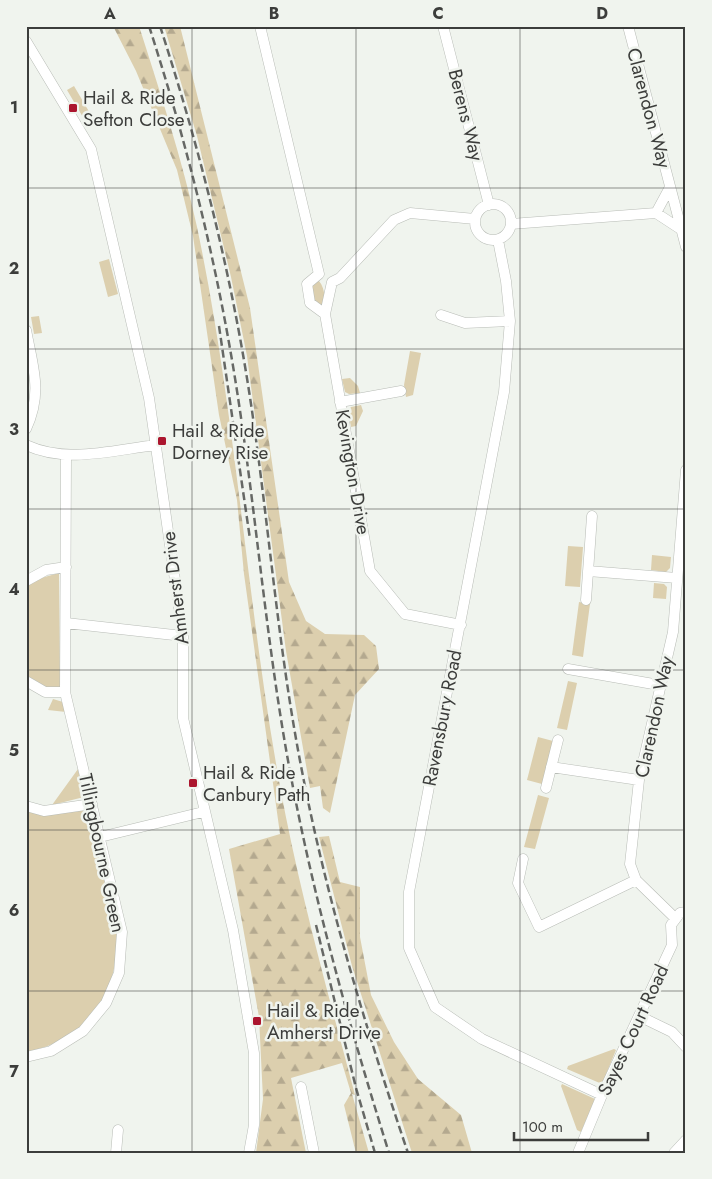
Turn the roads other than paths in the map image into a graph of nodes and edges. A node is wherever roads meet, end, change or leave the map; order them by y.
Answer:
1 (260, 26) edge
2 (443, 26) edge
3 (628, 26) edge
4 (26, 41) edge
5 (670, 187) junction
6 (489, 205) junction
7 (656, 213) junction
8 (475, 219) junction
9 (511, 224) junction
10 (682, 230) junction
11 (498, 240) junction
12 (686, 247) edge
13 (319, 274) junction
14 (332, 282) junction
15 (324, 314) junction
16 (441, 315) dead end
17 (510, 321) junction
18 (26, 330) edge
19 (401, 391) dead end
20 (340, 402) junction
21 (26, 429) edge
22 (26, 445) edge
23 (156, 445) junction
24 (66, 456) junction
25 (686, 470) edge
26 (592, 516) dead end
27 (66, 567) junction
28 (588, 571) junction
29 (677, 578) junction
30 (26, 581) edge
31 (586, 600) dead end
32 (66, 623) junction
33 (461, 626) junction
34 (183, 636) junction
35 (568, 669) dead end
36 (26, 681) edge
37 (659, 685) junction
38 (65, 692) junction
39 (558, 740) dead end
40 (551, 767) junction
41 (639, 780) junction
42 (546, 788) dead end
43 (92, 804) junction
44 (26, 806) edge
45 (203, 812) junction
46 (100, 837) junction
47 (523, 859) dead end
48 (636, 880) junction
49 (686, 912) edge
50 (675, 918) junction
51 (639, 1016) junction
52 (686, 1047) edge
53 (26, 1057) edge
54 (301, 1087) dead end
55 (602, 1095) junction
56 (118, 1130) dead end
57 (686, 1140) edge
58 (116, 1153) edge
59 (249, 1153) edge
60 (314, 1153) edge
61 (578, 1153) edge
62 (674, 1153) edge

1 - 13 street
2 - 6 street, Berens Way
3 - 5 street, Clarendon Way
4 - 23 street, Amherst Drive
5 - 7 street
5 - 10 street, Clarendon Way
6 - 8 street
6 - 9 street
7 - 9 street
7 - 10 street
8 - 11 street
8 - 14 street
9 - 11 street
10 - 12 street, Clarendon Way
11 - 17 street, Ravensbury Road
13 - 14 street
13 - 15 street, Kevington Drive
14 - 15 street
15 - 20 street, Kevington Drive
16 - 17 street
17 - 33 street, Ravensbury Road
18 - 21 street
19 - 20 street
20 - 33 street, Kevington Drive
22 - 24 street
23 - 24 street
23 - 34 street, Amherst Drive
24 - 27 street, Tillingbourne Green
25 - 29 street, Clarendon Way
26 - 28 street
27 - 30 street
27 - 32 street, Tillingbourne Green
28 - 29 street
28 - 31 street
29 - 37 street, Clarendon Way
32 - 34 street
32 - 38 street, Tillingbourne Green
33 - 55 street, Ravensbury Road
34 - 45 street, Amherst Drive
35 - 37 street
36 - 38 street
37 - 41 street, Clarendon Way
38 - 43 street, Tillingbourne Green
39 - 40 street
40 - 41 street
40 - 42 street
41 - 48 street, Clarendon Way
43 - 44 street
43 - 46 street, Tillingbourne Green
45 - 46 street
45 - 59 street, Amherst Drive
46 - 53 street, Tillingbourne Green
47 - 48 street
48 - 50 street
49 - 50 street
50 - 51 street, Sayes Court Road
51 - 52 street
51 - 55 street, Sayes Court Road
54 - 60 street
55 - 61 street, Sayes Court Road
56 - 58 street
57 - 62 street

